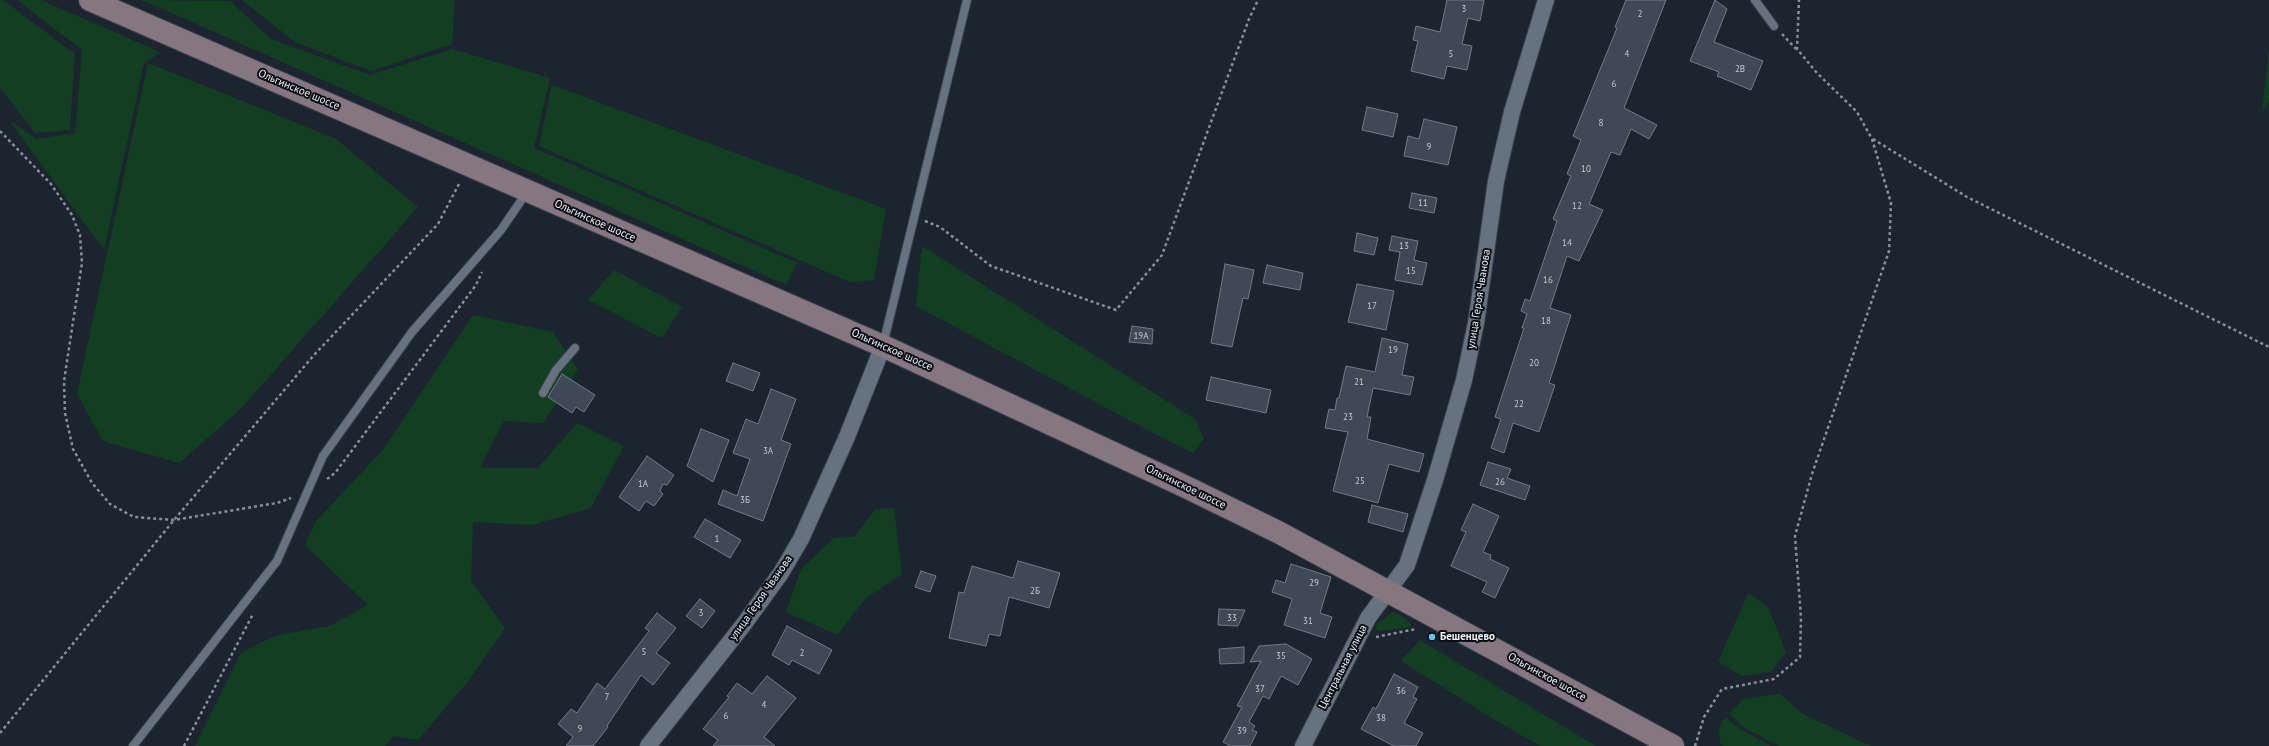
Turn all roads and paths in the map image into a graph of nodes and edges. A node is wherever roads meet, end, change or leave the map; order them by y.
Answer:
1 (90, 0) edge
2 (967, 0) edge
3 (1258, 0) edge
4 (1546, 0) edge
5 (1755, 0) edge
6 (1800, 0) edge
7 (1774, 26) joint
8 (1797, 49) junction
9 (0, 131) edge
10 (1872, 139) junction
11 (469, 166) junction
12 (528, 191) junction
13 (915, 217) junction
14 (482, 271) dead end
15 (883, 346) junction
16 (2269, 347) edge
17 (575, 348) dead end
18 (543, 393) dead end
19 (305, 494) junction
20 (174, 520) junction
21 (1388, 590) junction
22 (254, 610) dead end
23 (1422, 610) junction
24 (1356, 642) junction
25 (0, 733) edge
26 (133, 746) edge
27 (184, 746) edge
28 (648, 746) edge
29 (1303, 746) edge
30 (1673, 746) edge
31 (1695, 746) edge

1 - 11 main road, Ольгинское шоссе
2 - 13 lane
3 - 13 path
4 - 21 street, улица Героя Чванова
5 - 7 lane
6 - 8 path
7 - 8 path
8 - 10 path
9 - 20 path
10 - 16 path
10 - 31 path
11 - 12 main road, Ольгинское шоссе
11 - 20 path
12 - 15 main road, Ольгинское шоссе
12 - 19 lane
13 - 15 lane
14 - 19 path
15 - 21 main road, Ольгинское шоссе
15 - 28 street, улица Героя Чванова
17 - 18 lane
19 - 20 path
19 - 26 lane
20 - 25 path
21 - 23 main road, Ольгинское шоссе
21 - 24 street, Центральная улица
22 - 27 path
23 - 24 path
23 - 30 main road, Ольгинское шоссе
24 - 29 street, Центральная улица

